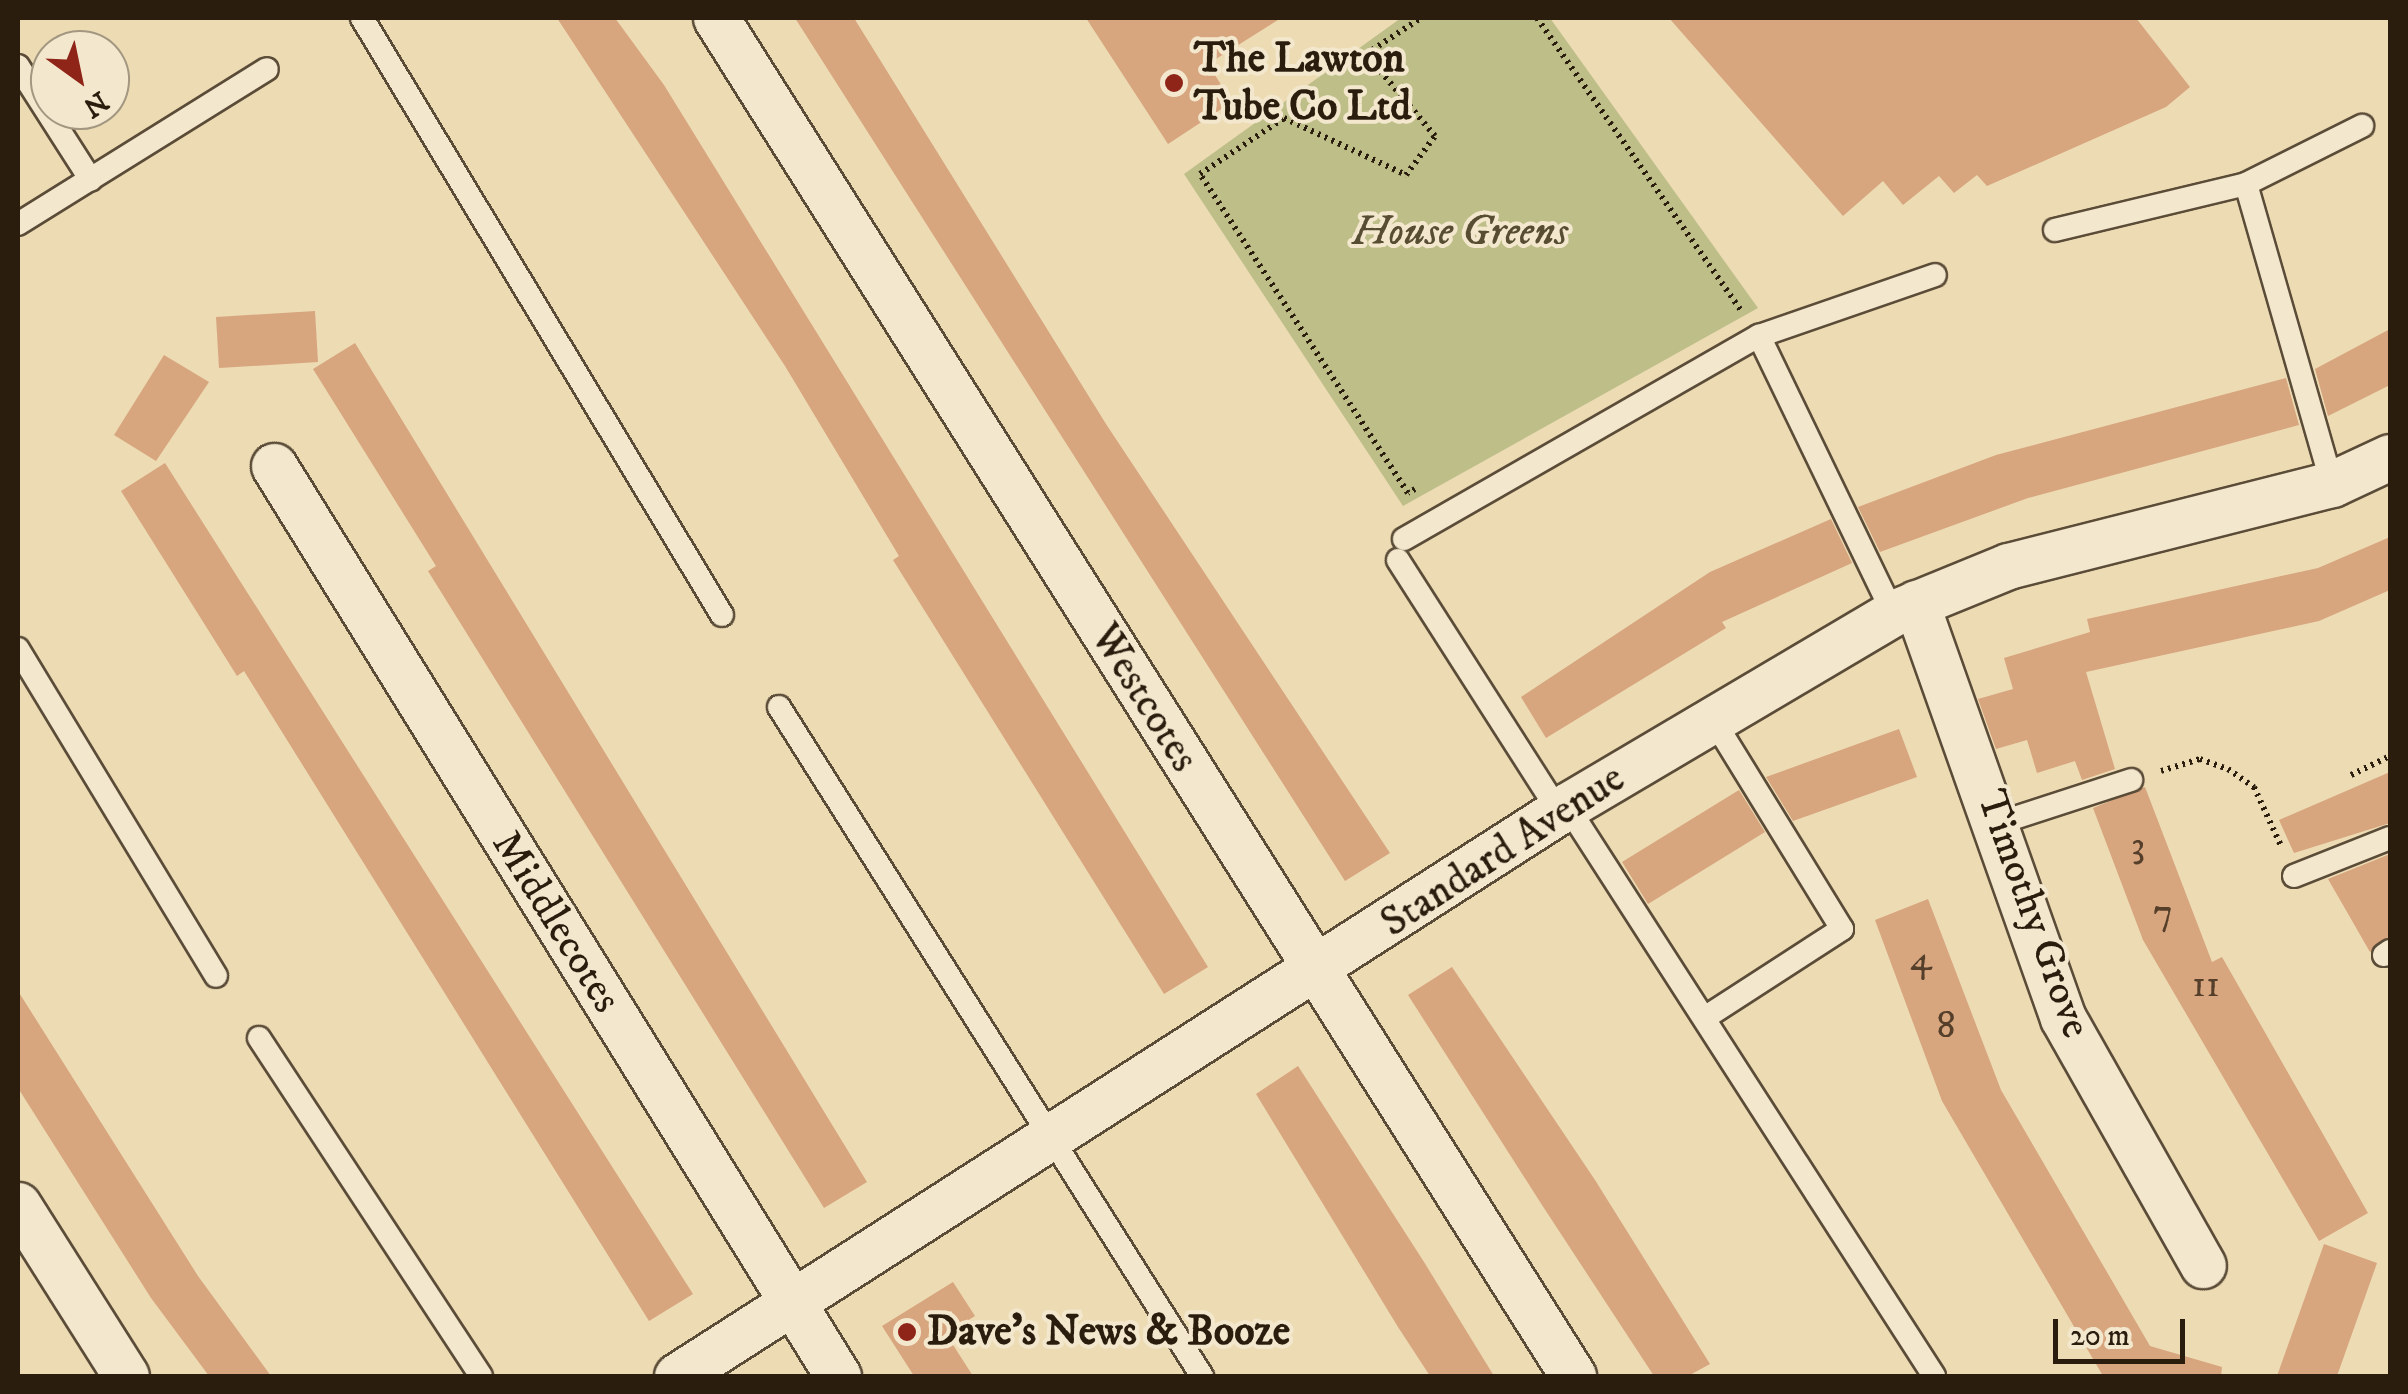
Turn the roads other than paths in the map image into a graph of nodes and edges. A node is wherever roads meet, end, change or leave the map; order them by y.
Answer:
1 (362, 18) edge
2 (716, 18) edge
3 (18, 66) edge
4 (267, 70) dead end
5 (2362, 126) dead end
6 (91, 180) junction
7 (2246, 184) junction
8 (18, 224) edge
9 (2055, 230) dead end
10 (1935, 274) dead end
11 (1759, 336) junction
12 (2390, 458) edge
13 (274, 466) dead end
14 (2332, 484) junction
15 (1905, 608) junction
16 (722, 614) dead end
17 (18, 649) edge
18 (779, 707) dead end
19 (1714, 721) junction
20 (2131, 780) road end
21 (1563, 809) junction
22 (1999, 823) junction
23 (2390, 838) edge
24 (2294, 876) road end
25 (1316, 972) junction
26 (216, 976) dead end
27 (1706, 1017) junction
28 (259, 1038) dead end
29 (1050, 1139) junction
30 (18, 1204) edge
31 (2203, 1265) dead end
32 (791, 1303) junction
33 (126, 1376) edge
34 (481, 1376) edge
35 (677, 1376) edge
36 (838, 1376) edge
37 (1202, 1376) edge
38 (1573, 1376) edge
39 (1934, 1376) edge

1 - 16 lane
2 - 25 street, Westcotes
3 - 6 lane
4 - 6 lane
5 - 7 lane
6 - 8 lane
7 - 9 lane
7 - 14 lane
10 - 11 lane
11 - 15 lane
11 - 21 lane
12 - 14 street, Standard Avenue
13 - 32 street, Middlecotes
14 - 15 street, Standard Avenue
15 - 19 street, Standard Avenue
15 - 22 street, Timothy Grove
17 - 26 lane
18 - 29 lane
19 - 21 street, Standard Avenue
19 - 27 lane
20 - 22 lane
21 - 25 street, Standard Avenue
21 - 27 lane
22 - 31 street, Timothy Grove
23 - 24 lane
25 - 29 street, Standard Avenue
25 - 38 street, Westcotes
27 - 39 lane
28 - 34 lane
29 - 32 street, Standard Avenue
29 - 37 lane
30 - 33 street
32 - 35 street, Standard Avenue
32 - 36 street, Middlecotes

